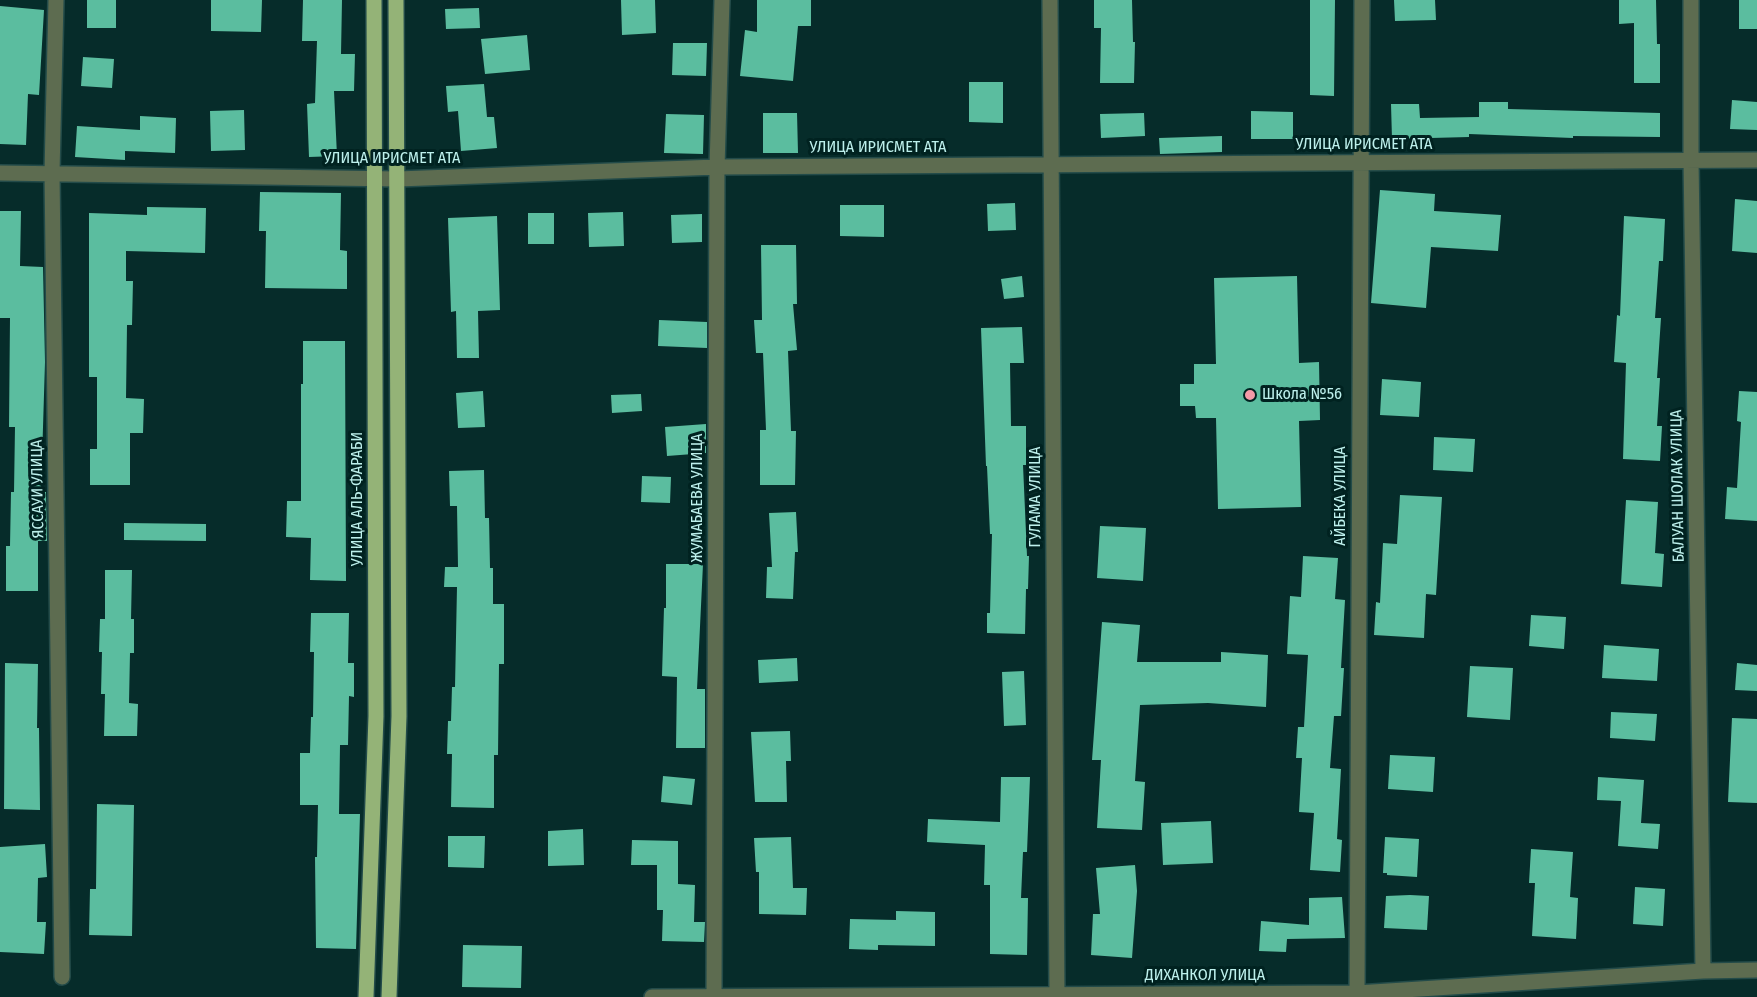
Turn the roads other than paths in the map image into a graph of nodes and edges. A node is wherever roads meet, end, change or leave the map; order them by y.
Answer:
1 (56, 0) edge
2 (374, 0) edge
3 (396, 0) edge
4 (722, 0) edge
5 (1050, 0) edge
6 (1362, 0) edge
7 (1691, 0) edge
8 (1691, 160) junction
9 (1757, 160) edge
10 (1360, 163) junction
11 (1052, 165) junction
12 (717, 167) junction
13 (0, 173) edge
14 (52, 173) junction
15 (375, 179) junction
16 (398, 179) junction
17 (1757, 970) edge
18 (1703, 971) junction
19 (62, 977) dead end
20 (1357, 993) junction
21 (1058, 994) junction
22 (714, 996) edge
23 (366, 997) edge
24 (389, 997) edge
25 (652, 997) edge

1 - 14 street, ЯССАУИ УЛИЦА
2 - 15 main road, УЛИЦА АЛЬ-ФАРАБИ
3 - 16 main road
4 - 12 street, ЖУМАБАЕВА УЛИЦА
5 - 11 street, ГУЛАМА УЛИЦА
6 - 10 street, АЙБЕКА УЛИЦА
7 - 8 street, БАЛУАН ШОЛАК УЛИЦА
8 - 9 street, УЛИЦА ИРИСМЕТ АТА
8 - 10 street, УЛИЦА ИРИСМЕТ АТА
8 - 18 street, БАЛУАН ШОЛАК УЛИЦА
10 - 11 street, УЛИЦА ИРИСМЕТ АТА
10 - 20 street, АЙБЕКА УЛИЦА
11 - 12 street, УЛИЦА ИРИСМЕТ АТА
11 - 21 street, ГУЛАМА УЛИЦА
12 - 16 street, УЛИЦА ИРИСМЕТ АТА
12 - 22 street, ЖУМАБАЕВА УЛИЦА
13 - 14 street, УЛИЦА ИРИСМЕТ АТА
14 - 15 street, УЛИЦА ИРИСМЕТ АТА
14 - 19 street, ЯССАУИ УЛИЦА
15 - 16 street, УЛИЦА ИРИСМЕТ АТА
15 - 23 main road, УЛИЦА АЛЬ-ФАРАБИ
16 - 24 main road
17 - 18 street, ДИХАНКОЛ УЛИЦА
18 - 20 street, ДИХАНКОЛ УЛИЦА
20 - 21 street, ДИХАНКОЛ УЛИЦА
21 - 22 street, ДИХАНКОЛ УЛИЦА
22 - 25 street, ДИХАНКОЛ УЛИЦА

